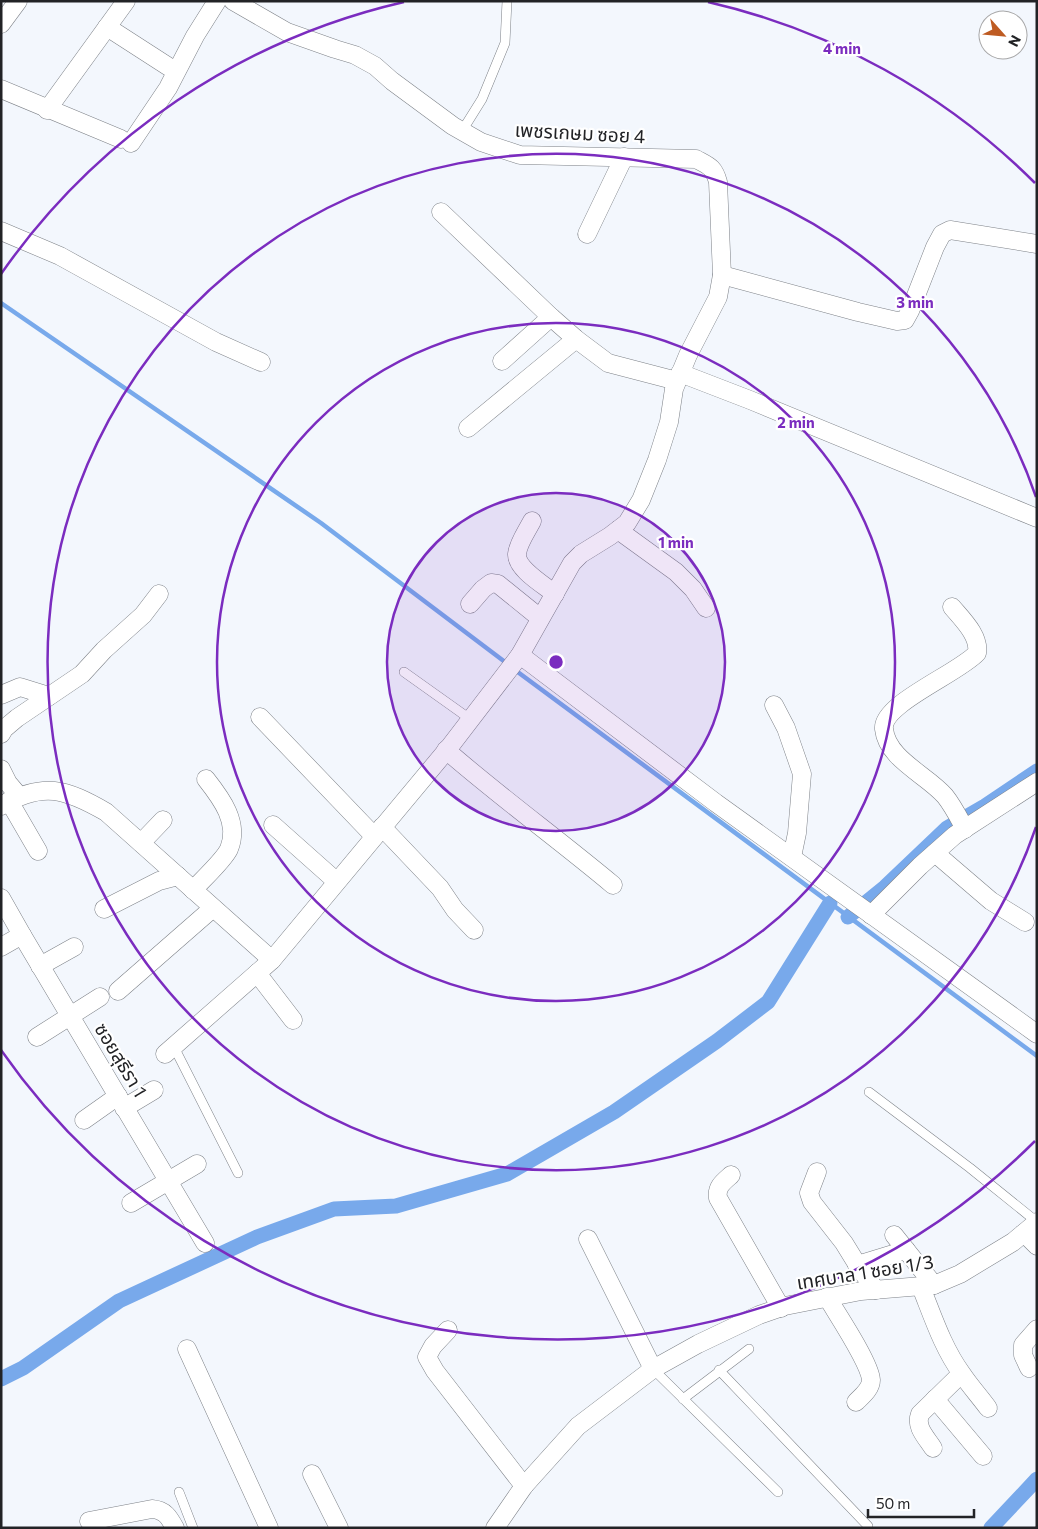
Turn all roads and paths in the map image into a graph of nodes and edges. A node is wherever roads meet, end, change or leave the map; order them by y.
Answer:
1 (18, 1) edge
2 (126, 1) edge
3 (217, 1) edge
4 (233, 1) edge
5 (507, 1) edge
6 (1, 24) edge
7 (107, 27) junction
8 (169, 67) dead end
9 (1, 90) edge
10 (48, 110) junction
11 (462, 131) junction
12 (624, 157) junction
13 (440, 212) dead end
14 (1, 231) edge
15 (587, 234) dead end
16 (1037, 244) edge
17 (722, 275) junction
18 (551, 317) junction
19 (576, 339) junction
20 (502, 360) dead end
21 (261, 362) dead end
22 (678, 377) junction
23 (468, 428) dead end
24 (1037, 518) edge
25 (532, 521) dead end
26 (618, 530) junction
27 (159, 594) dead end
28 (555, 594) junction
29 (470, 604) dead end
30 (952, 606) dead end
31 (706, 608) dead end
32 (540, 618) junction
33 (519, 656) junction
34 (404, 672) dead end
35 (1, 695) edge
36 (49, 696) junction
37 (774, 705) dead end
38 (260, 717) dead end
39 (470, 719) junction
40 (1, 734) edge
41 (446, 750) junction
42 (1, 769) edge
43 (206, 779) dead end
44 (1037, 782) edge
45 (10, 801) edge
46 (163, 820) dead end
47 (962, 823) junction
48 (273, 825) dead end
49 (378, 832) junction
50 (141, 843) junction
51 (38, 851) dead end
52 (935, 853) junction
53 (792, 857) junction
54 (178, 876) junction
55 (336, 881) junction
56 (613, 885) dead end
57 (193, 890) junction
58 (1, 898) edge
59 (213, 908) junction
60 (104, 910) dead end
61 (864, 910) junction
62 (1025, 922) dead end
63 (474, 930) dead end
64 (22, 935) junction
65 (1, 947) edge
66 (74, 947) dead end
67 (272, 960) junction
68 (40, 966) junction
69 (257, 973) junction
70 (118, 991) dead end
71 (100, 996) dead end
72 (70, 1016) junction
73 (293, 1020) dead end
74 (1037, 1034) edge
75 (37, 1037) dead end
76 (169, 1051) joint
77 (154, 1090) dead end
78 (869, 1092) dead end
79 (121, 1102) junction
80 (84, 1120) dead end
81 (197, 1164) dead end
82 (817, 1172) dead end
83 (238, 1173) dead end
84 (731, 1175) dead end
85 (168, 1181) junction
86 (131, 1204) dead end
87 (1032, 1226) edge
88 (894, 1235) dead end
89 (588, 1239) dead end
90 (205, 1243) dead end
91 (1037, 1246) edge
92 (906, 1250) junction
93 (857, 1265) junction
94 (928, 1286) junction
95 (876, 1290) junction
96 (827, 1297) junction
97 (781, 1308) junction
98 (1037, 1329) edge
99 (448, 1330) dead end
100 (187, 1349) dead end
101 (749, 1349) dead end
102 (1029, 1368) dead end
103 (653, 1369) junction
104 (719, 1370) junction
105 (961, 1374) junction
106 (683, 1399) junction
107 (935, 1399) junction
108 (856, 1402) dead end
109 (988, 1408) dead end
110 (933, 1448) dead end
111 (983, 1456) dead end
112 (312, 1474) dead end
113 (524, 1486) junction
114 (179, 1492) dead end
115 (778, 1492) dead end
116 (89, 1520) dead end
117 (868, 1526) dead end
118 (175, 1528) edge
119 (193, 1528) edge
120 (269, 1528) edge
121 (339, 1528) edge
122 (495, 1528) edge

1 - 6 street
2 - 7 street
3 - 10 street
4 - 11 street, เพชรเกษม ซอย 4
5 - 11 lane
7 - 8 street
7 - 10 street
9 - 10 street
11 - 12 street, เพชรเกษม ซอย 4
12 - 15 street
12 - 17 street, เพชรเกษม ซอย 4
13 - 18 street
14 - 21 street
16 - 17 street
17 - 22 street, เพชรเกษม ซอย 4
18 - 19 street
18 - 20 street
19 - 22 street
19 - 23 street
22 - 24 street
22 - 26 street, เพชรเกษม ซอย 4
25 - 28 street
26 - 28 street, เพชรเกษม ซอย 4
26 - 31 street
27 - 36 street
28 - 32 street, เพชรเกษม ซอย 4
29 - 32 street
30 - 47 street
32 - 33 street, เพชรเกษม ซอย 4
33 - 39 street, เพชรเกษม ซอย 4
33 - 53 street
34 - 39 lane
35 - 36 street
36 - 40 street
37 - 53 street
38 - 49 street
39 - 41 street, เพชรเกษม ซอย 4
41 - 49 street, เพชรเกษม ซอย 4
41 - 56 street
42 - 45 street
43 - 57 street
44 - 47 street
45 - 50 street
45 - 51 street
46 - 50 street
47 - 52 street
48 - 55 street
49 - 55 street, เพชรเกษม ซอย 4
49 - 63 street
50 - 54 street
52 - 61 street
52 - 62 street
53 - 61 street
54 - 57 street
54 - 60 street
55 - 67 street, เพชรเกษม ซอย 4
57 - 59 street
58 - 64 street, ซอยสุธีรา 1
59 - 67 street
59 - 70 street
61 - 74 street
64 - 65 street
64 - 68 street, ซอยสุธีรา 1
66 - 68 street
67 - 69 street, เพชรเกษม ซอย 4
68 - 72 street, ซอยสุธีรา 1
69 - 73 street
69 - 76 street, เพชรเกษม ซอย 4
71 - 72 street
72 - 75 street
72 - 79 street, ซอยสุธีรา 1
76 - 83 lane
77 - 79 street
78 - 87 lane
79 - 80 street
79 - 85 street, ซอยสุธีรา 1
81 - 85 street
82 - 93 street
84 - 97 street
85 - 86 street
85 - 90 street, ซอยสุธีรา 1
87 - 91 street
87 - 94 street, เทศบาล 1 ซอย 1/3
88 - 92 street
89 - 103 street
92 - 93 street
92 - 94 street
93 - 95 street
94 - 95 street, เทศบาล 1 ซอย 1/3
94 - 105 street
95 - 96 street, เทศบาล 1 ซอย 1/3
96 - 97 street, เทศบาล 1 ซอย 1/3
96 - 108 street
97 - 103 street, เทศบาล 1 ซอย 1/3
98 - 102 street
99 - 113 street
100 - 120 street
101 - 104 lane
103 - 106 lane
103 - 113 street, เทศบาล 1 ซอย 1/3
104 - 106 lane
104 - 117 lane
105 - 107 street
105 - 109 street
106 - 115 lane
107 - 110 street
107 - 111 street
112 - 121 street
113 - 122 street, เทศบาล 1 ซอย 1/3
114 - 119 lane
116 - 118 street

